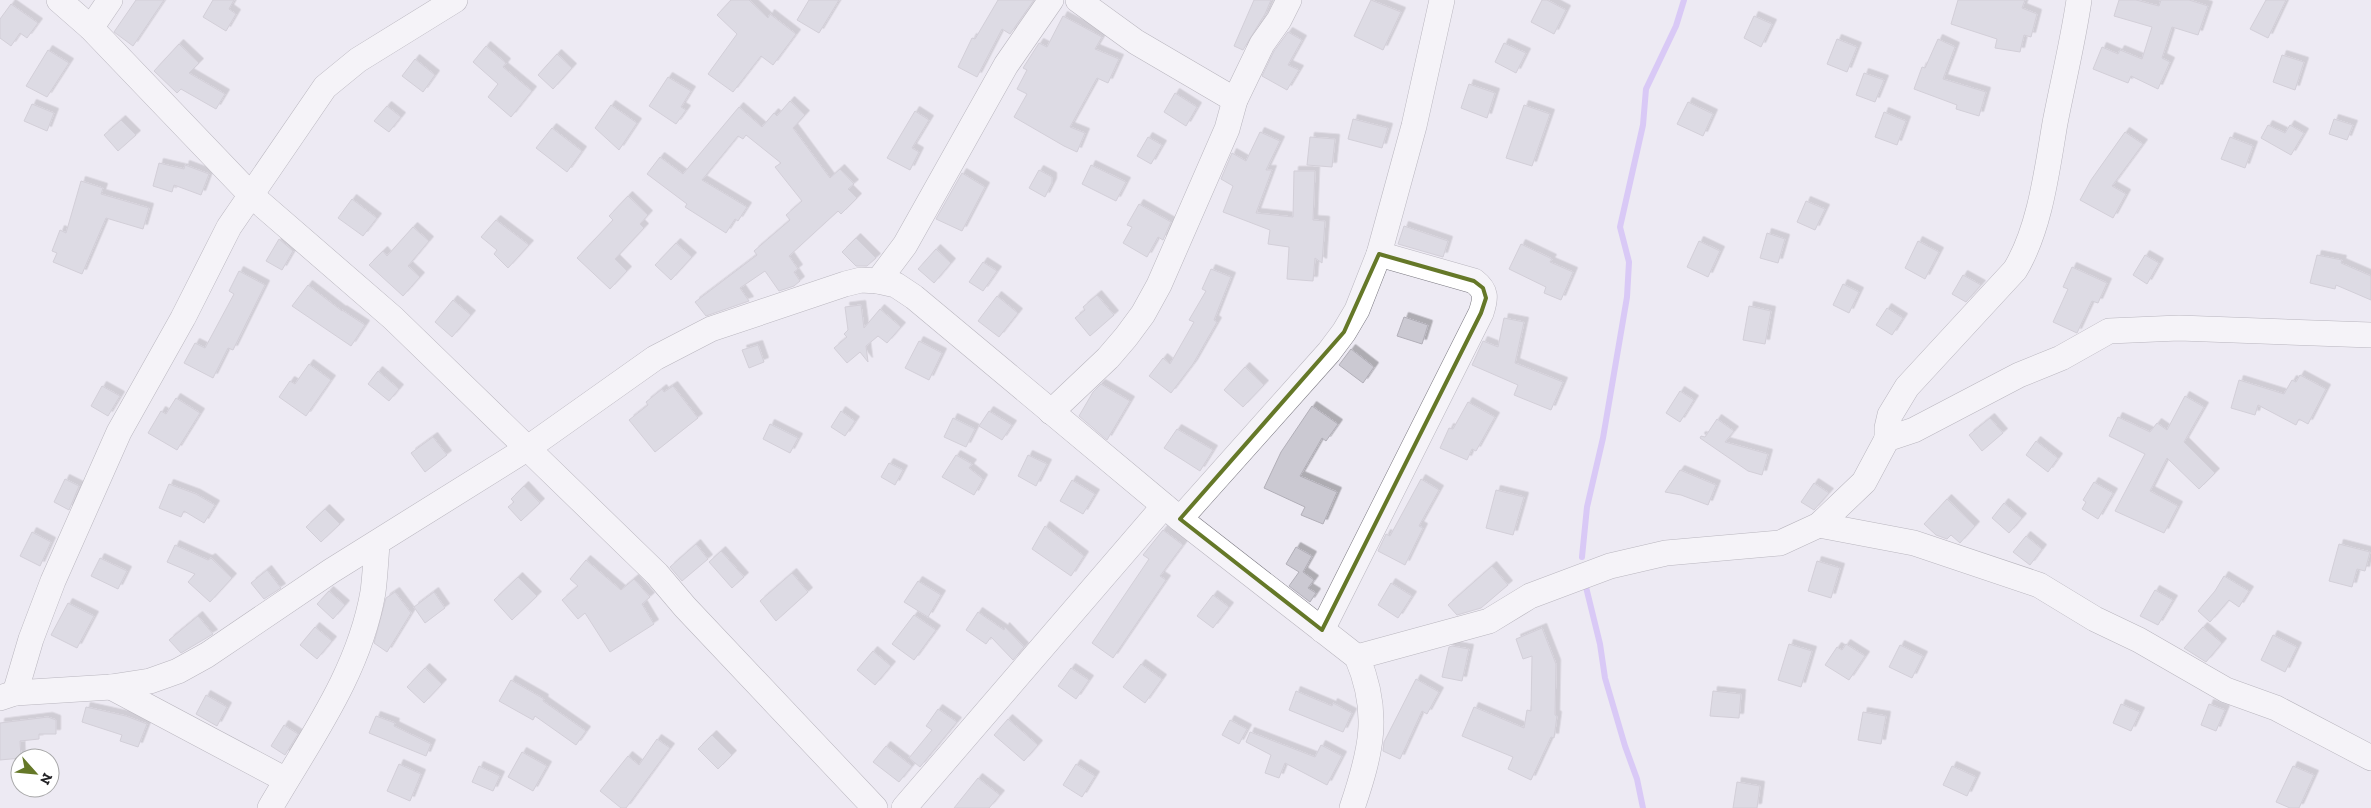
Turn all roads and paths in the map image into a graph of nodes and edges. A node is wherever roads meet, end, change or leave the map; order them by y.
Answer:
1 (59, 0) edge
2 (110, 0) edge
3 (455, 0) edge
4 (1051, 0) edge
5 (1078, 0) edge
6 (1289, 0) edge
7 (1442, 0) edge
8 (2079, 0) edge
9 (91, 28) junction
10 (1235, 100) junction
11 (251, 194) junction
12 (1379, 254) junction
13 (878, 281) junction
14 (2371, 335) edge
15 (1051, 412) junction
16 (1887, 439) junction
17 (528, 448) junction
18 (1172, 512) junction
19 (1819, 525) junction
20 (377, 543) junction
21 (1322, 630) junction
22 (1357, 657) junction
23 (111, 687) junction
24 (8, 696) edge
25 (2371, 758) edge
26 (286, 780) junction
27 (270, 808) edge
28 (875, 808) edge
29 (904, 808) edge
30 (1352, 808) edge

1 - 9 street
2 - 9 street
3 - 11 street
4 - 13 street
5 - 10 street
6 - 10 street
7 - 12 street
8 - 16 street
9 - 11 street
10 - 15 street
11 - 17 street
11 - 24 street
12 - 18 street
12 - 21 street
13 - 15 street
13 - 17 street
14 - 16 street
15 - 18 street
16 - 19 street
17 - 20 street
17 - 28 street
18 - 21 street
18 - 29 street
19 - 22 street
19 - 25 street
20 - 23 street
20 - 26 street
21 - 22 street
22 - 30 street
23 - 24 street
23 - 26 street
26 - 27 street

